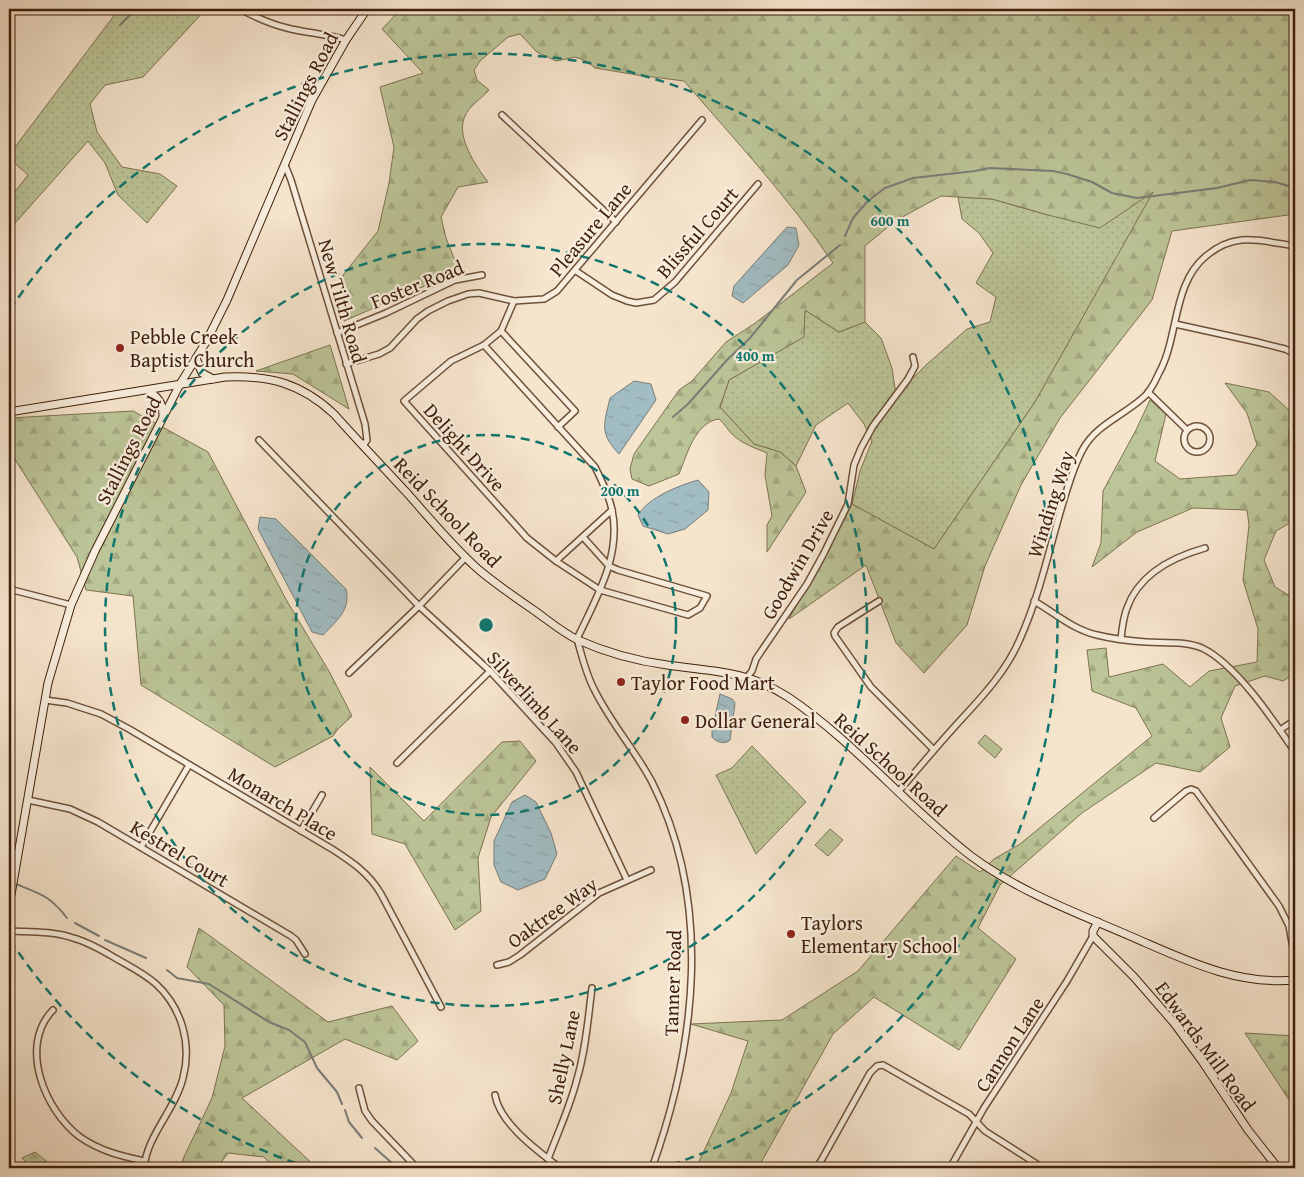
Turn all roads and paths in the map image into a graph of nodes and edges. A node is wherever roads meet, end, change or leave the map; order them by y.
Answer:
1 (240, 9) edge
2 (367, 9) edge
3 (346, 40) junction
4 (502, 115) dead end
5 (702, 120) dead end
6 (285, 165) junction
7 (758, 184) dead end
8 (616, 222) junction
9 (1295, 246) edge
10 (576, 271) junction
11 (482, 274) dead end
12 (514, 301) junction
13 (1175, 324) junction
14 (501, 331) junction
15 (337, 333) junction
16 (484, 345) junction
17 (1295, 354) edge
18 (913, 357) dead end
19 (196, 358) junction
20 (346, 364) junction
21 (214, 379) junction
22 (180, 384) junction
23 (148, 390) junction
24 (1148, 392) junction
25 (9, 412) edge
26 (163, 417) junction
27 (558, 427) junction
28 (1187, 430) junction
29 (258, 440) dead end
30 (363, 446) junction
31 (612, 510) junction
32 (583, 537) junction
33 (1205, 548) dead end
34 (466, 558) junction
35 (556, 561) junction
36 (609, 566) junction
37 (9, 589) edge
38 (600, 590) junction
39 (878, 601) dead end
40 (1034, 601) junction
41 (71, 605) junction
42 (419, 606) junction
43 (577, 639) junction
44 (1121, 639) junction
45 (490, 671) junction
46 (349, 673) dead end
47 (747, 677) junction
48 (45, 700) junction
49 (1295, 720) edge
50 (1280, 730) junction
51 (934, 750) junction
52 (1295, 752) edge
53 (397, 763) dead end
54 (189, 765) junction
55 (898, 792) junction
56 (322, 795) dead end
57 (28, 800) junction
58 (1154, 818) dead end
59 (301, 831) junction
60 (141, 847) junction
61 (651, 870) dead end
62 (627, 880) junction
63 (9, 906) edge
64 (1098, 922) junction
65 (9, 930) edge
66 (1093, 936) junction
67 (305, 954) dead end
68 (1295, 960) edge
69 (497, 965) dead end
70 (1295, 980) edge
71 (592, 988) dead end
72 (441, 1007) dead end
73 (53, 1010) dead end
74 (359, 1088) dead end
75 (495, 1095) dead end
76 (976, 1122) junction
77 (548, 1159) junction
78 (144, 1160) junction
79 (144, 1168) edge
80 (416, 1168) edge
81 (560, 1168) edge
82 (652, 1168) edge
83 (817, 1168) edge
84 (950, 1168) edge
85 (1043, 1168) edge
86 (1278, 1168) edge

1 - 3 street
2 - 3 street, Stallings Road
3 - 6 street, Stallings Road
4 - 8 street
5 - 8 street, Pleasure Lane
6 - 15 street, New Tilth Road
6 - 19 street, Stallings Road
7 - 10 street, Blissful Court
8 - 10 street, Pleasure Lane
9 - 13 street, Winding Way
10 - 12 street, Pleasure Lane
11 - 15 street, Foster Road
12 - 14 street, Delight Drive
12 - 20 street, Pleasure Lane
13 - 17 street
13 - 24 street, Winding Way
14 - 16 street, Delight Drive
14 - 27 street
15 - 20 street, New Tilth Road
16 - 27 street
16 - 35 street, Delight Drive
18 - 47 street, Goodwin Drive
19 - 21 street
19 - 22 street, Stallings Road
20 - 30 street, New Tilth Road
21 - 22 street, Reid School Road
21 - 30 street, Reid School Road
22 - 23 street, Reid School Road
22 - 26 street, Stallings Road
23 - 25 street, Reid School Road
23 - 26 street
24 - 28 street
24 - 40 street, Winding Way
26 - 41 street, Stallings Road
27 - 31 street
28 - 28 street
29 - 42 street, Silverlimb Lane
30 - 34 street, Reid School Road
31 - 32 street
31 - 36 street
32 - 35 street
32 - 36 street
33 - 44 street
34 - 42 street
34 - 43 street, Reid School Road
35 - 38 street, Delight Drive
36 - 38 street
36 - 38 street, Delight Drive
37 - 41 street
38 - 43 street
39 - 51 street
40 - 44 street
40 - 51 street, Winding Way
41 - 48 street, Stallings Road
42 - 45 street, Silverlimb Lane
42 - 46 street
43 - 47 street, Reid School Road
43 - 82 street, Tanner Road
44 - 50 street
45 - 53 street
45 - 62 street, Silverlimb Lane
47 - 55 street, Reid School Road
48 - 54 street, Monarch Place
48 - 57 street, Stallings Road
49 - 50 street
50 - 52 street
51 - 55 street, Winding Way
54 - 59 street, Monarch Place
54 - 60 street
55 - 64 street, Reid School Road
56 - 59 street
57 - 60 street, Kestrel Court
57 - 63 street, Stallings Road
58 - 68 street
59 - 72 street, Monarch Place
60 - 67 street, Kestrel Court
61 - 62 street, Oaktree Way
62 - 69 street, Oaktree Way
64 - 66 street
64 - 70 street, Reid School Road
65 - 78 street
66 - 76 street, Cannon Lane
66 - 86 street, Edwards Mill Road
71 - 77 street, Shelly Lane
73 - 78 street
74 - 80 street
75 - 77 street
76 - 83 street
76 - 84 street, Cannon Lane
76 - 85 street
77 - 81 street
78 - 79 street

